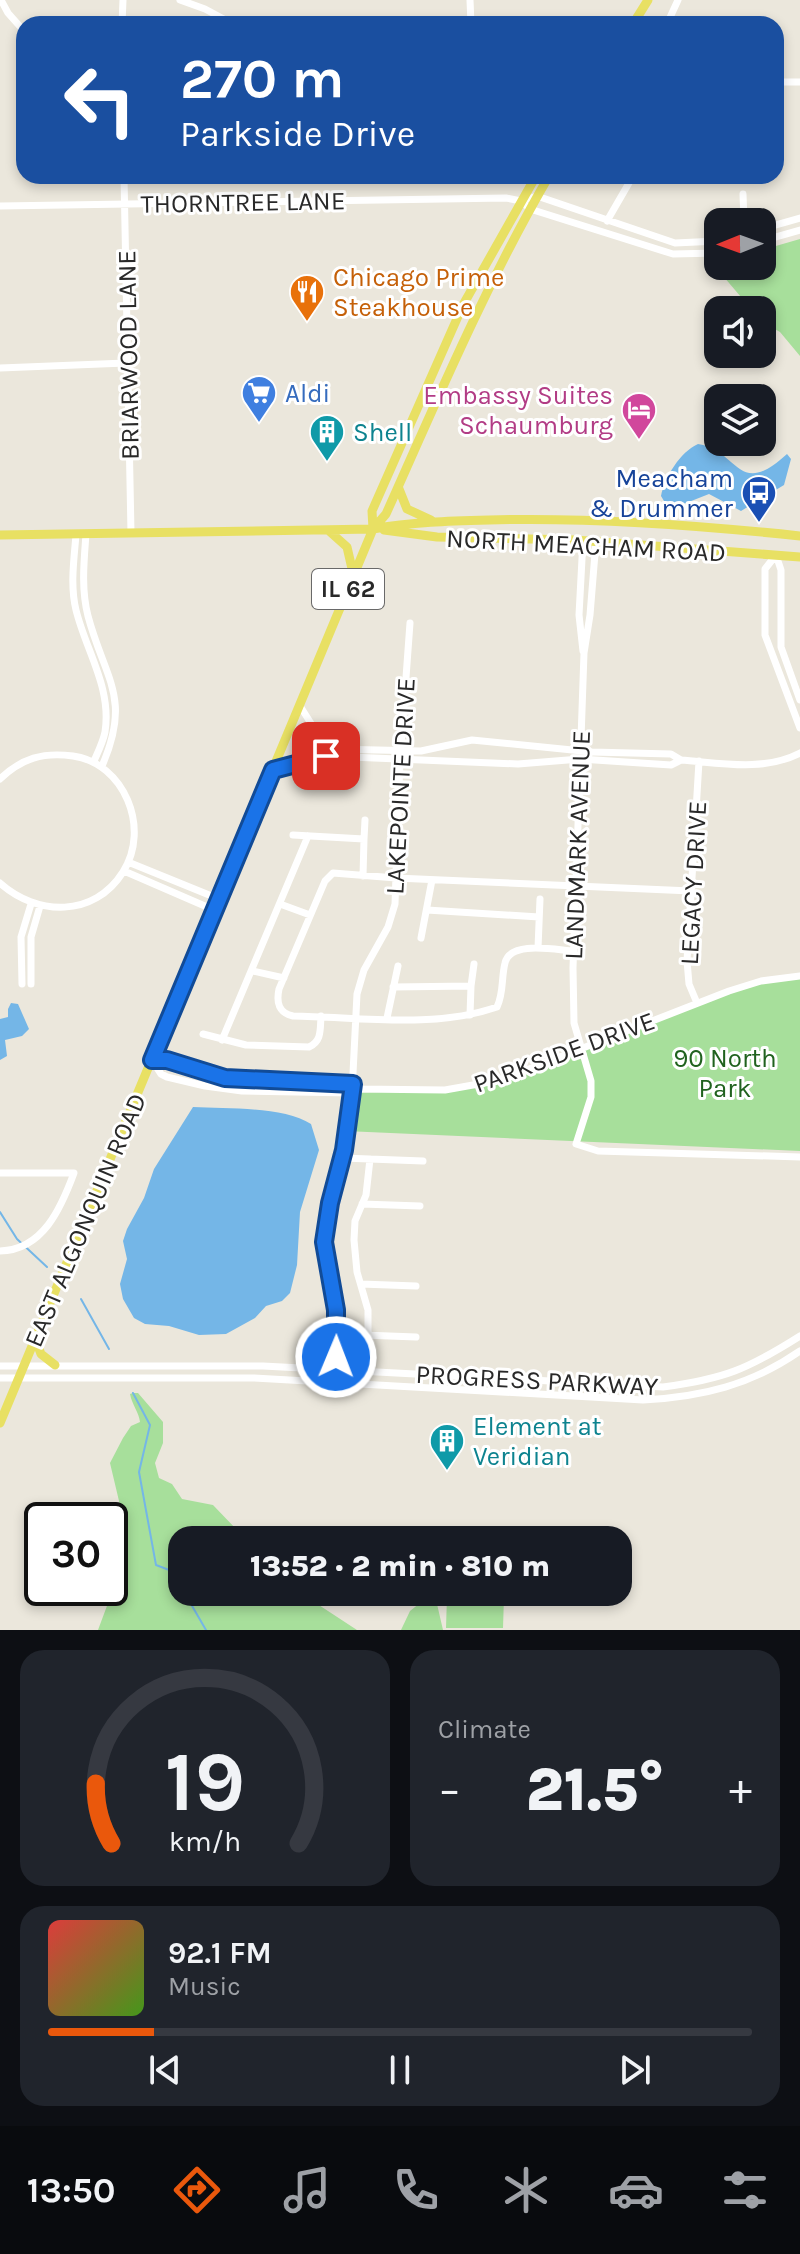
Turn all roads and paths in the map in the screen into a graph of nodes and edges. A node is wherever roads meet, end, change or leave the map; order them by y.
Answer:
1 (1, 0) edge
2 (180, 0) edge
3 (4, 14) edge
4 (218, 16) edge
5 (124, 184) edge
6 (531, 184) edge
7 (544, 184) edge
8 (628, 184) edge
9 (743, 194) dead end
10 (537, 196) junction
11 (521, 201) junction
12 (125, 204) junction
13 (0, 206) edge
14 (744, 208) edge
15 (530, 209) junction
16 (800, 218) edge
17 (607, 220) junction
18 (776, 225) edge
19 (604, 230) junction
20 (800, 230) edge
21 (776, 237) edge
22 (704, 242) edge
23 (704, 253) edge
24 (126, 363) junction
25 (0, 368) edge
26 (399, 486) junction
27 (438, 522) junction
28 (373, 529) junction
29 (328, 530) junction
30 (131, 533) junction
31 (81, 534) junction
32 (0, 535) edge
33 (800, 536) edge
34 (583, 540) junction
35 (596, 541) junction
36 (776, 555) junction
37 (800, 557) edge
38 (353, 576) junction
39 (410, 623) dead end
40 (584, 653) junction
41 (800, 700) edge
42 (300, 706) junction
43 (800, 728) edge
44 (581, 750) junction
45 (800, 753) edge
46 (400, 755) junction
47 (580, 759) junction
48 (681, 760) junction
49 (699, 761) junction
50 (98, 764) junction
51 (273, 770) junction
52 (0, 779) edge
53 (365, 820) dead end
54 (293, 835) dead end
55 (308, 836) junction
56 (364, 839) junction
57 (128, 862) junction
58 (124, 871) junction
59 (363, 876) junction
60 (396, 878) junction
61 (432, 880) junction
62 (0, 883) edge
63 (577, 885) junction
64 (691, 891) junction
65 (219, 899) junction
66 (540, 899) dead end
67 (31, 904) junction
68 (280, 904) junction
69 (40, 906) junction
70 (214, 910) junction
71 (427, 910) junction
72 (310, 915) junction
73 (539, 917) junction
74 (421, 938) dead end
75 (538, 948) junction
76 (574, 951) junction
77 (474, 964) dead end
78 (398, 966) dead end
79 (253, 971) junction
80 (800, 976) edge
81 (284, 978) junction
82 (471, 986) junction
83 (393, 987) junction
84 (697, 1003) junction
85 (470, 1015) junction
86 (321, 1016) junction
87 (354, 1017) junction
88 (387, 1018) junction
89 (203, 1034) dead end
90 (222, 1040) junction
91 (582, 1050) junction
92 (152, 1060) junction
93 (355, 1089) junction
94 (800, 1157) edge
95 (343, 1158) junction
96 (370, 1159) junction
97 (423, 1161) dead end
98 (0, 1173) edge
99 (362, 1204) junction
100 (420, 1206) dead end
101 (0, 1251) edge
102 (361, 1284) junction
103 (416, 1286) dead end
104 (336, 1334) junction
105 (368, 1335) junction
106 (800, 1336) edge
107 (416, 1337) dead end
108 (35, 1338) junction
109 (800, 1351) edge
110 (55, 1365) junction
111 (0, 1366) edge
112 (23, 1366) junction
113 (335, 1369) junction
114 (0, 1378) edge
115 (17, 1379) junction
116 (551, 1382) junction
117 (550, 1395) junction
118 (0, 1423) edge

1 - 3 street
2 - 4 street
5 - 12 street, BRIARWOOD LANE
6 - 11 main road, EAST ALGONQUIN ROAD / IL 62
7 - 10 main road, EAST ALGONQUIN ROAD / IL 62
8 - 17 street
9 - 14 street
10 - 11 street
10 - 15 main road, EAST ALGONQUIN ROAD / IL 62
10 - 17 street
11 - 12 street, THORNTREE LANE
11 - 15 street
11 - 28 main road, EAST ALGONQUIN ROAD / IL 62
12 - 13 street, THORNTREE LANE
12 - 24 street, BRIARWOOD LANE
15 - 19 street
15 - 26 main road, EAST ALGONQUIN ROAD / IL 62
16 - 18 street
17 - 19 street
17 - 22 street
19 - 23 street
20 - 21 street
24 - 25 street
24 - 30 street, BRIARWOOD LANE
26 - 27 main road
26 - 28 main road, EAST ALGONQUIN ROAD / IL 62
27 - 28 main road, NORTH MEACHAM ROAD
27 - 33 main road, NORTH MEACHAM ROAD
28 - 29 main road, NORTH MEACHAM ROAD
28 - 34 main road, NORTH MEACHAM ROAD
28 - 38 main road, EAST ALGONQUIN ROAD / IL 62
29 - 30 main road, NORTH MEACHAM ROAD
29 - 38 main road
30 - 31 main road, NORTH MEACHAM ROAD
31 - 32 main road, NORTH MEACHAM ROAD
31 - 50 street
34 - 35 main road, NORTH MEACHAM ROAD
34 - 40 street
35 - 36 main road, NORTH MEACHAM ROAD
35 - 40 street, LANDMARK AVENUE
36 - 37 main road, NORTH MEACHAM ROAD
36 - 41 street
36 - 43 street
38 - 42 main road, EAST ALGONQUIN ROAD / IL 62
39 - 46 street, LAKEPOINTE DRIVE
40 - 44 street, LANDMARK AVENUE
42 - 46 street
42 - 51 main road, EAST ALGONQUIN ROAD / IL 62
44 - 46 street
44 - 47 street, LANDMARK AVENUE
44 - 48 street
45 - 49 street
46 - 47 street
46 - 51 street
46 - 60 street, LAKEPOINTE DRIVE
47 - 48 street
47 - 63 street, LANDMARK AVENUE
48 - 49 street
49 - 64 street, LEGACY DRIVE
50 - 52 street
50 - 57 street
51 - 65 main road, EAST ALGONQUIN ROAD / IL 62
53 - 56 street
54 - 55 street
55 - 56 street
55 - 68 street
56 - 59 street
57 - 58 street
57 - 65 street
58 - 69 street
58 - 70 street
59 - 60 street
59 - 72 street
60 - 61 street
60 - 87 street, LAKEPOINTE DRIVE
61 - 63 street
61 - 71 street
62 - 67 street
63 - 64 street
63 - 76 street, LANDMARK AVENUE
64 - 84 street, LEGACY DRIVE
65 - 70 main road, EAST ALGONQUIN ROAD / IL 62
66 - 73 street
67 - 69 street
67 - 69 street
68 - 72 street
68 - 79 street
70 - 92 main road, EAST ALGONQUIN ROAD / IL 62
71 - 73 street
71 - 74 street
72 - 81 street
73 - 75 street
75 - 76 street
75 - 85 street
76 - 91 street, LANDMARK AVENUE
77 - 82 street
78 - 83 street
79 - 81 street
79 - 90 street
80 - 84 street, PARKSIDE DRIVE
81 - 86 street
82 - 83 street
82 - 85 street
83 - 88 street
84 - 91 street, PARKSIDE DRIVE
85 - 88 street
86 - 87 street
86 - 90 street
87 - 88 street
87 - 93 street, LAKEPOINTE DRIVE
89 - 90 street
91 - 93 street, PARKSIDE DRIVE
91 - 94 street, LANDMARK AVENUE
92 - 93 street, PARKSIDE DRIVE
92 - 93 street, PARKSIDE DRIVE
92 - 108 main road, EAST ALGONQUIN ROAD / IL 62
93 - 95 street, LAKEPOINTE DRIVE
95 - 96 street
95 - 104 street, LAKEPOINTE DRIVE
96 - 97 street
96 - 99 street
98 - 101 street
99 - 100 street
99 - 102 street
102 - 103 street
102 - 105 street
104 - 105 street
104 - 113 street, LAKEPOINTE DRIVE
105 - 107 street
106 - 116 street, PROGRESS PARKWAY
108 - 110 main road
108 - 112 main road, EAST ALGONQUIN ROAD / IL 62
109 - 117 street, PROGRESS PARKWAY
110 - 112 street, PROGRESS PARKWAY
110 - 113 street, PROGRESS PARKWAY
111 - 112 street, PROGRESS PARKWAY
112 - 115 main road, EAST ALGONQUIN ROAD / IL 62
113 - 116 street, PROGRESS PARKWAY
114 - 115 street, PROGRESS PARKWAY
115 - 117 street, PROGRESS PARKWAY
115 - 118 main road, EAST ALGONQUIN ROAD / IL 62
116 - 117 street

